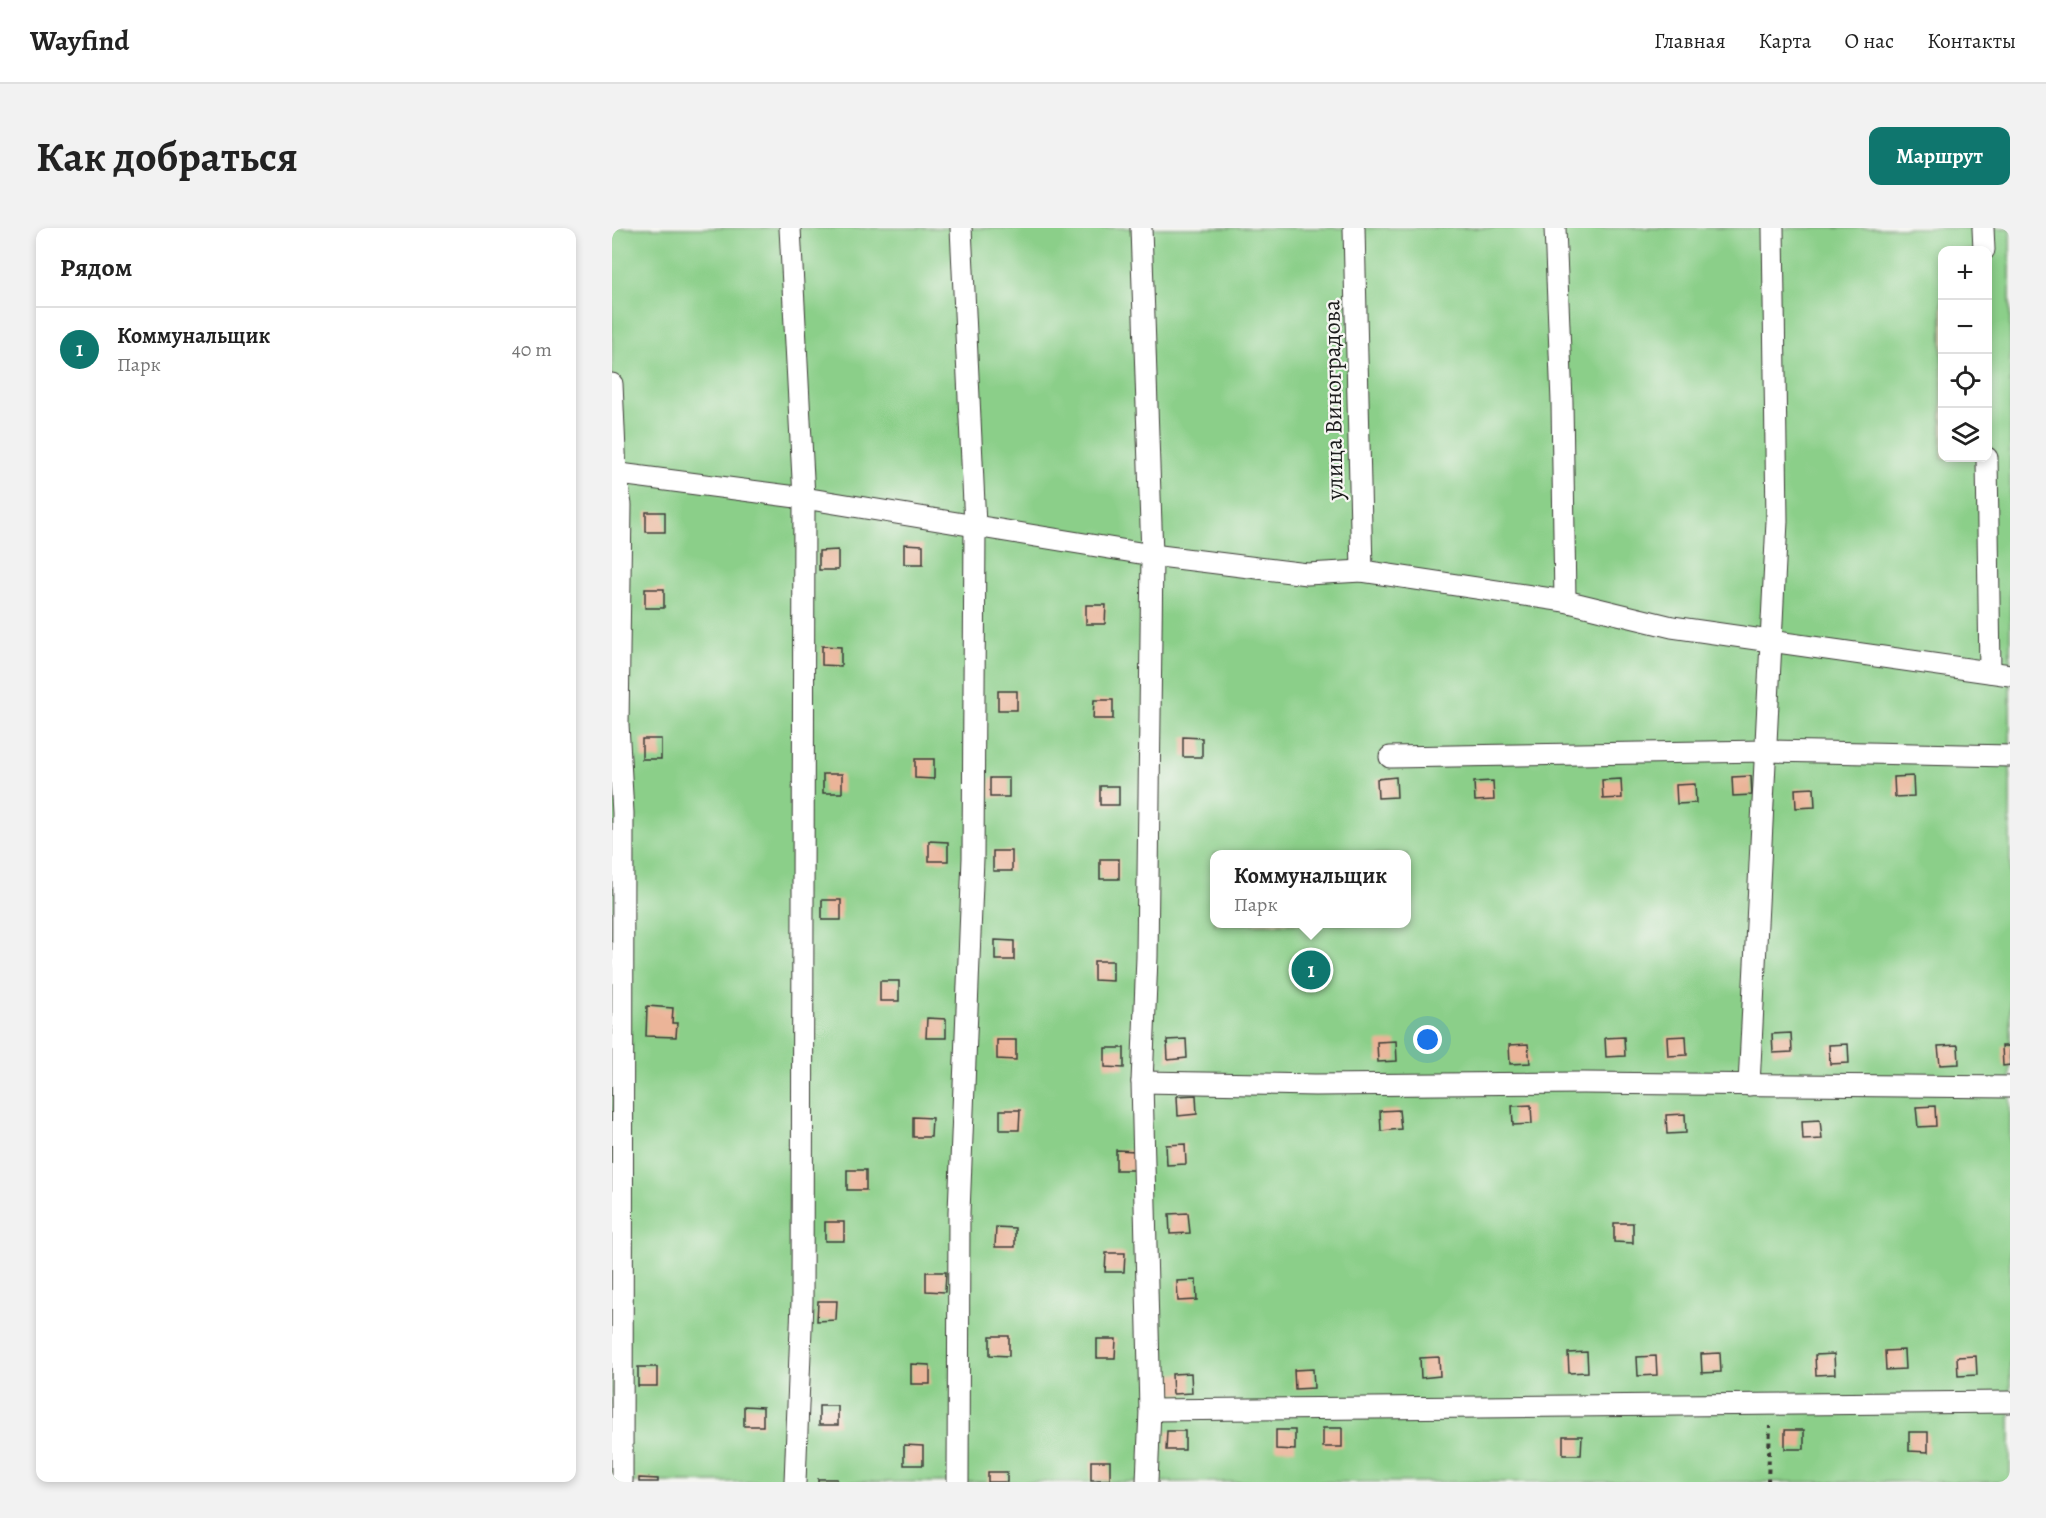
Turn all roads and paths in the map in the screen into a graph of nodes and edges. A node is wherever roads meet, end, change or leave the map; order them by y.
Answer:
1 (790, 228) edge
2 (961, 228) edge
3 (1141, 228) edge
4 (1354, 228) edge
5 (1555, 228) edge
6 (1773, 228) edge
7 (1983, 228) edge
8 (1984, 246) edge
9 (612, 384) edge
10 (1987, 462) edge
11 (614, 473) edge
12 (804, 498) junction
13 (975, 525) junction
14 (1152, 555) junction
15 (1362, 571) junction
16 (1565, 601) junction
17 (1770, 639) junction
18 (2000, 673) edge
19 (1766, 751) junction
20 (2010, 756) edge
21 (1390, 757) dead end
22 (1142, 1082) junction
23 (1749, 1085) junction
24 (2010, 1088) edge
25 (2010, 1402) edge
26 (1771, 1403) junction
27 (1150, 1410) junction
28 (622, 1482) edge
29 (795, 1482) edge
30 (958, 1482) edge
31 (1147, 1482) edge
32 (1768, 1482) edge

1 - 12 street
2 - 13 street
3 - 14 street
4 - 15 street, улица Виноградова
5 - 16 street
6 - 17 street
7 - 8 street
9 - 11 street
10 - 18 street
11 - 12 street
11 - 28 street
12 - 13 street
12 - 29 street
13 - 14 street
13 - 30 street
14 - 15 street
14 - 22 street
15 - 16 street
16 - 17 street
17 - 18 street
17 - 19 street
19 - 20 street
19 - 21 street
19 - 23 street
22 - 23 street
22 - 27 street
23 - 24 street
25 - 26 street
26 - 27 street
26 - 32 path
27 - 31 street

